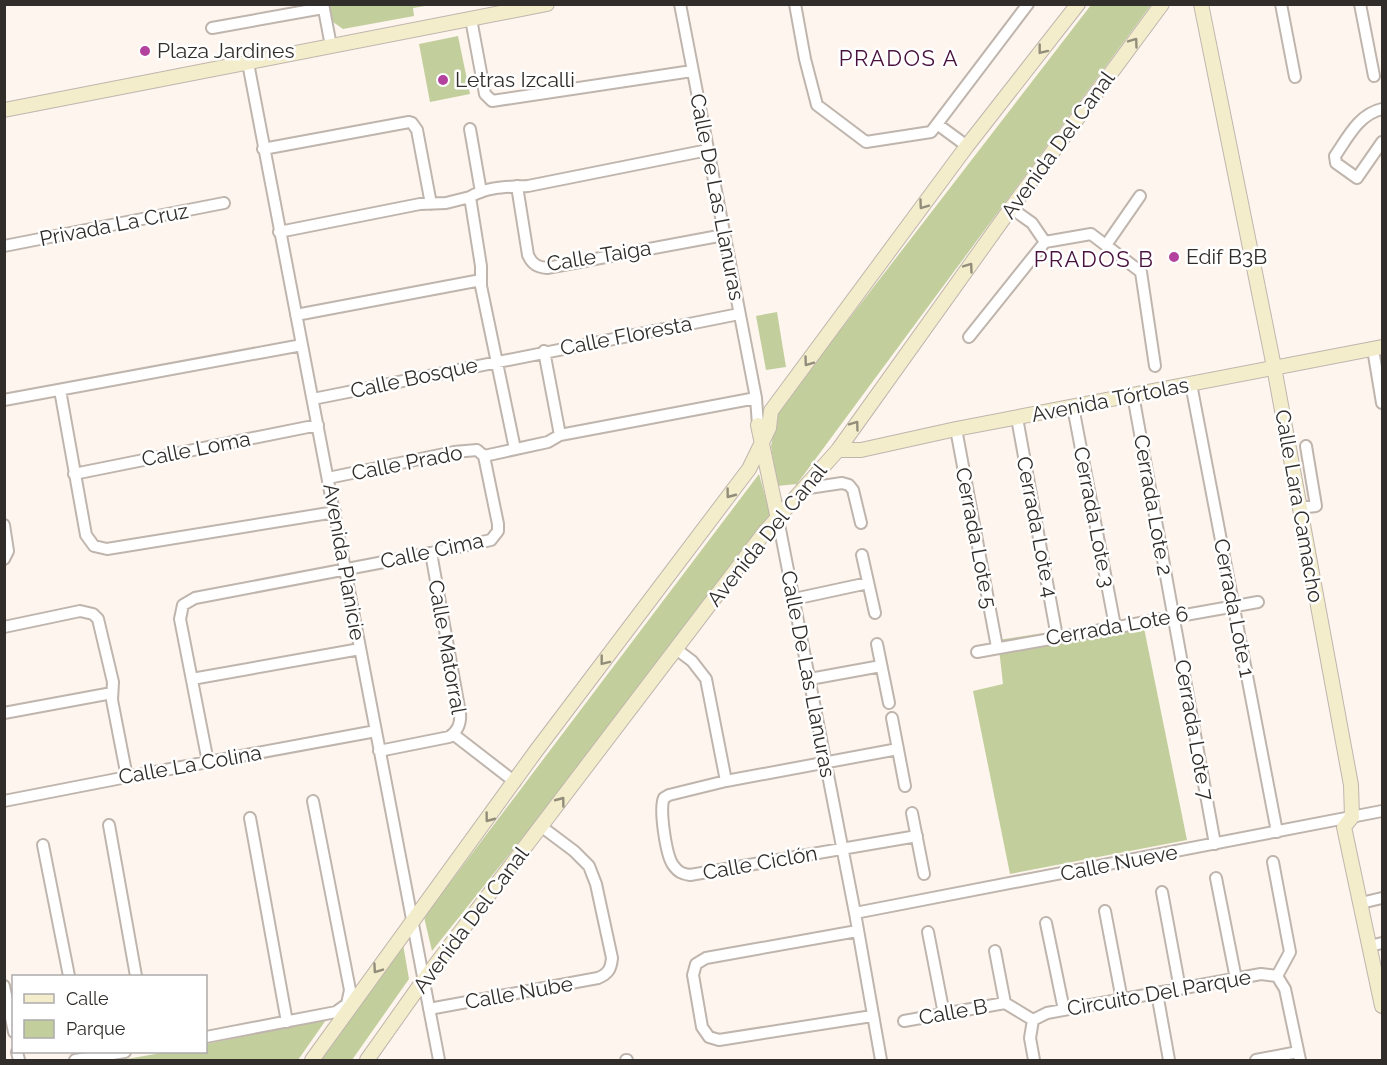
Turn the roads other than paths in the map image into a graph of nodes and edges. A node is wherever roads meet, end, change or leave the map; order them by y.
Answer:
1 (547, 4) edge
2 (680, 4) edge
3 (795, 4) edge
4 (1028, 4) edge
5 (1078, 4) edge
6 (1162, 4) edge
7 (1200, 4) edge
8 (1281, 4) edge
9 (1360, 4) edge
10 (323, 6) edge
11 (471, 19) junction
12 (212, 28) dead end
13 (331, 46) junction
14 (248, 63) junction
15 (692, 71) junction
16 (1374, 76) dead end
17 (1295, 77) dead end
18 (4, 110) edge
19 (1383, 110) edge
20 (937, 124) junction
21 (470, 129) dead end
22 (1383, 142) edge
23 (967, 146) junction
24 (263, 149) junction
25 (708, 150) junction
26 (517, 186) junction
27 (481, 192) junction
28 (1140, 196) dead end
29 (470, 197) junction
30 (224, 203) dead end
31 (431, 204) junction
32 (1011, 208) junction
33 (279, 232) junction
34 (724, 235) junction
35 (1045, 242) junction
36 (1106, 245) junction
37 (4, 246) edge
38 (481, 280) junction
39 (739, 314) junction
40 (296, 315) junction
41 (969, 337) dead end
42 (302, 345) junction
43 (1378, 348) edge
44 (544, 351) junction
45 (495, 361) junction
46 (1155, 366) dead end
47 (1274, 367) junction
48 (1191, 384) junction
49 (60, 390) junction
50 (1133, 395) junction
51 (756, 398) junction
52 (313, 399) junction
53 (4, 400) edge
54 (1383, 403) edge
55 (1073, 407) junction
56 (1017, 418) junction
57 (318, 425) junction
58 (758, 425) joint
59 (956, 429) junction
60 (560, 435) junction
61 (762, 445) junction
62 (1306, 446) dead end
63 (515, 449) junction
64 (838, 450) junction
65 (484, 456) junction
66 (74, 474) junction
67 (328, 478) junction
68 (802, 489) junction
69 (1299, 508) junction
70 (335, 512) junction
71 (778, 519) junction
72 (861, 523) dead end
73 (4, 525) edge
74 (431, 553) junction
75 (862, 555) dead end
76 (5, 558) edge
77 (345, 570) junction
78 (868, 583) junction
79 (794, 598) junction
80 (1258, 602) dead end
81 (1233, 606) junction
82 (875, 613) dead end
83 (1173, 616) junction
84 (1114, 626) junction
85 (4, 627) edge
86 (1057, 637) junction
87 (877, 644) dead end
88 (997, 647) junction
89 (360, 649) junction
90 (676, 649) junction
91 (978, 652) dead end
92 (881, 666) junction
93 (192, 679) junction
94 (810, 679) junction
95 (112, 693) junction
96 (889, 703) dead end
97 (4, 713) edge
98 (892, 717) dead end
99 (376, 732) junction
100 (453, 734) junction
101 (898, 749) junction
102 (379, 751) junction
103 (208, 762) junction
104 (826, 763) junction
105 (128, 777) junction
106 (726, 781) junction
107 (515, 782) junction
108 (905, 786) dead end
109 (4, 801) edge
110 (313, 801) dead end
111 (1383, 810) edge
112 (912, 813) dead end
113 (1352, 817) junction
114 (250, 818) dead end
115 (109, 825) dead end
116 (542, 827) junction
117 (1277, 832) junction
118 (917, 836) junction
119 (1215, 844) junction
120 (43, 845) dead end
121 (841, 849) junction
122 (1273, 862) dead end
123 (924, 874) dead end
124 (1216, 878) dead end
125 (1162, 892) dead end
126 (1383, 898) edge
127 (1361, 903) junction
128 (1105, 911) dead end
129 (855, 914) junction
130 (411, 922) junction
131 (1046, 923) dead end
132 (857, 931) junction
133 (928, 932) dead end
134 (1376, 945) edge
135 (995, 951) dead end
136 (69, 975) edge
137 (136, 975) edge
138 (1277, 976) junction
139 (1236, 979) junction
140 (423, 981) junction
141 (4, 986) edge
142 (1180, 989) junction
143 (1157, 993) junction
144 (1122, 1000) junction
145 (1005, 1003) junction
146 (1383, 1005) edge
147 (429, 1009) junction
148 (1064, 1010) junction
149 (944, 1014) junction
150 (872, 1016) junction
151 (1032, 1020) junction
152 (904, 1021) dead end
153 (287, 1022) junction
154 (12, 1023) edge
155 (207, 1037) edge
156 (116, 1053) edge
157 (1299, 1056) edge
158 (82, 1057) edge
159 (1034, 1059) edge
160 (312, 1060) edge
161 (367, 1060) edge
162 (439, 1060) edge
163 (881, 1060) edge
164 (1021, 1060) edge
165 (1169, 1060) edge
166 (1256, 1060) edge

1 - 11 main road
2 - 15 street, Calle De Las Llanuras
3 - 20 street
4 - 20 street
5 -> 23 main road
32 -> 6 main road, Avenida Del Canal
7 - 47 main road, Calle Lara Camacho
8 - 17 street
9 - 16 street
10 - 12 street
10 - 13 street
11 - 13 main road
11 - 15 street
13 - 14 main road
14 - 18 main road
14 - 24 street, Avenida Planicie
15 - 25 street, Calle De Las Llanuras
19 - 22 street
20 - 23 street
21 - 27 street
23 -> 61 main road
24 - 31 street
24 - 33 street, Avenida Planicie
25 - 26 street
25 - 34 street, Calle De Las Llanuras
26 - 27 street
26 - 34 street, Calle Taiga
27 - 29 street
28 - 36 street
29 - 31 street
29 - 38 street, Calle Bosque
30 - 37 street, Privada La Cruz
31 - 33 street
32 - 35 street
64 -> 32 main road, Avenida Del Canal
33 - 40 street, Avenida Planicie
34 - 39 street, Calle De Las Llanuras
35 - 36 street
35 - 41 street
36 - 46 street
38 - 40 street
38 - 45 street, Calle Bosque
39 - 44 street, Calle Floresta
39 - 51 street, Calle De Las Llanuras
40 - 42 street, Avenida Planicie
42 - 49 street
42 - 52 street, Avenida Planicie
43 - 47 main road, Avenida Tórtolas
43 - 54 street
44 - 45 street
44 - 60 street, Calle Floresta
45 - 52 street, Calle Bosque
45 - 63 street
47 - 48 main road, Avenida Tórtolas
47 - 69 main road, Calle Lara Camacho
48 - 50 main road, Avenida Tórtolas
48 - 81 street, Cerrada Lote 1
49 - 53 street
49 - 66 street
50 - 55 main road, Avenida Tórtolas
50 - 83 street, Cerrada Lote 2
51 - 58 street, Calle De Las Llanuras
51 - 60 street
52 - 57 street, Avenida Planicie
55 - 56 main road, Avenida Tórtolas
55 - 84 street, Cerrada Lote 3
56 - 59 main road, Avenida Tórtolas
56 - 86 street, Cerrada Lote 4
57 - 66 street, Calle Loma
57 - 67 street, Avenida Planicie
58 - 61 main road, Calle De Las Llanuras
59 - 64 main road, Avenida Tórtolas
59 - 88 street, Cerrada Lote 5
60 - 63 street, Calle Prado
61 - 71 main road, Calle De Las Llanuras
61 -> 107 main road
62 - 69 street
63 - 65 street, Calle Prado
64 - 68 main road, Avenida Del Canal
65 - 67 street, Calle Prado
65 - 74 street, Calle Cima
66 - 70 street
67 - 70 street, Avenida Planicie
68 - 71 main road, Avenida Del Canal
68 - 72 street
69 - 113 main road, Calle Lara Camacho
70 - 77 street, Avenida Planicie
71 - 79 street, Calle De Las Llanuras
71 - 90 main road, Avenida Del Canal
73 - 76 street
74 - 77 street, Calle Cima
74 - 100 street, Calle Matorral
75 - 78 street
77 - 89 street, Avenida Planicie
77 - 93 street, Calle Cima
78 - 79 street
78 - 82 street
79 - 94 street, Calle De Las Llanuras
80 - 81 street, Cerrada Lote 6
81 - 83 street, Cerrada Lote 6
81 - 117 street, Cerrada Lote 1
83 - 84 street, Cerrada Lote 6
83 - 119 street, Cerrada Lote 7
84 - 86 street, Cerrada Lote 6
85 - 95 street
86 - 88 street, Cerrada Lote 6
87 - 92 street
88 - 91 street, Cerrada Lote 6
89 - 93 street
89 - 99 street, Avenida Planicie
90 - 106 street
116 -> 90 main road, Avenida Del Canal
92 - 94 street
92 - 96 street
93 - 103 street
94 - 104 street, Calle De Las Llanuras
95 - 97 street
95 - 105 street
98 - 101 street
99 - 102 street, Avenida Planicie
99 - 103 street, Calle La Colina
100 - 102 street, Calle Matorral
100 - 107 street
101 - 104 street
101 - 108 street
102 - 130 street, Avenida Planicie
103 - 105 street, Calle La Colina
104 - 106 street
104 - 121 street, Calle De Las Llanuras
105 - 109 street, Calle La Colina
106 - 121 street, Calle Ciclón
107 -> 130 main road
110 - 153 street
111 - 113 street, Calle Nueve
112 - 118 street
113 - 117 street, Calle Nueve
113 - 127 main road, Calle Lara Camacho
114 - 153 street
115 - 137 street
116 - 140 main road, Avenida Del Canal
116 - 147 street, Calle Nube
117 - 119 street, Calle Nueve
118 - 121 street, Calle Ciclón
118 - 123 street
119 - 129 street, Calle Nueve
120 - 136 street
121 - 129 street, Calle De Las Llanuras
122 - 138 street
124 - 139 street
125 - 142 street
126 - 127 street
127 - 134 main road, Calle Lara Camacho
128 - 144 street
129 - 132 street, Calle De Las Llanuras
130 - 140 street, Avenida Planicie
130 -> 160 main road
131 - 148 street
132 - 150 street, Calle De Las Llanuras
132 - 150 street
133 - 149 street
134 - 146 main road, Calle Lara Camacho
135 - 145 street
138 - 139 street, Circuito Del Parque
138 - 157 street, Circuito Del Parque
139 - 142 street, Circuito Del Parque
140 - 147 street, Avenida Planicie
140 - 161 main road, Avenida Del Canal
141 - 154 street
142 - 143 street, Circuito Del Parque
143 - 144 street, Circuito Del Parque
143 - 165 street
144 - 148 street, Circuito Del Parque
145 - 149 street, Calle B
145 - 151 street, Calle B
147 - 162 street, Avenida Planicie
148 - 151 street, Circuito Del Parque
149 - 152 street, Calle B
150 - 163 street, Calle De Las Llanuras
151 - 159 street
153 - 155 street
156 - 158 street
157 - 166 street
159 - 164 street

